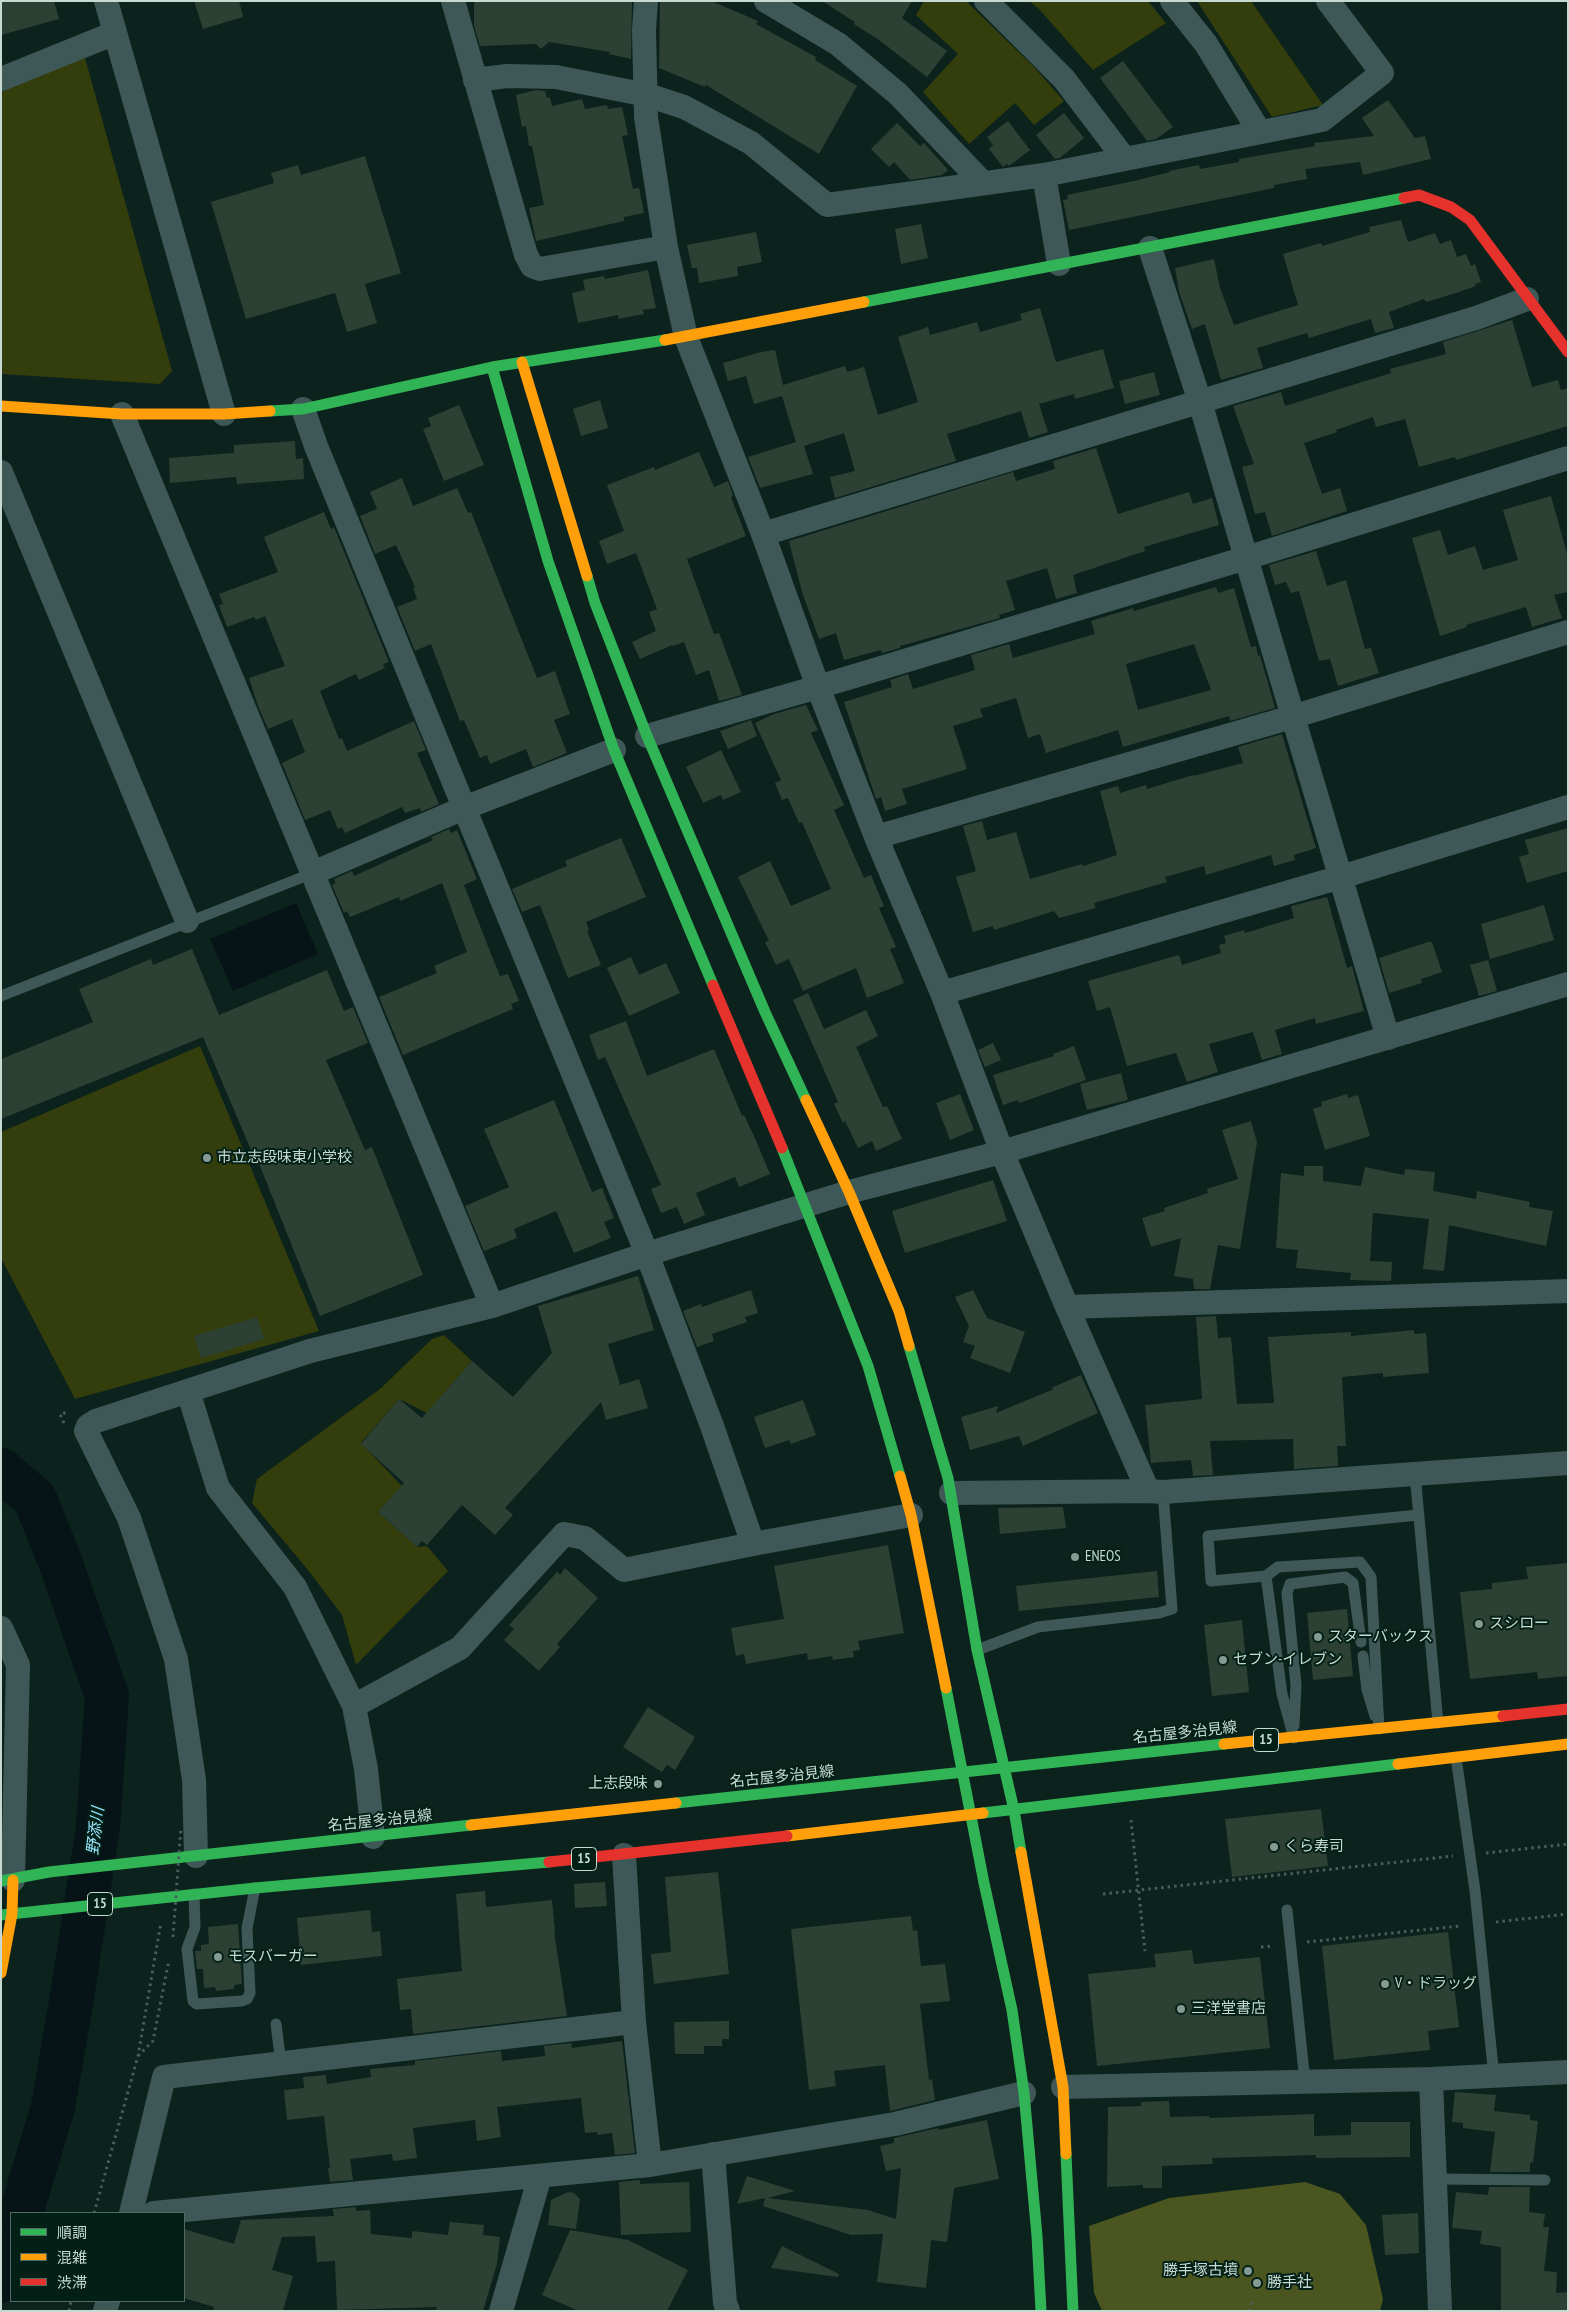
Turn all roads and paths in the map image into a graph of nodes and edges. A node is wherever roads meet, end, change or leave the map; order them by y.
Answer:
1 (106, 1) edge
2 (453, 1) edge
3 (646, 1) edge
4 (766, 1) edge
5 (986, 1) edge
6 (1172, 1) edge
7 (1328, 1) edge
8 (116, 33) junction
9 (1, 79) edge
10 (475, 80) junction
11 (647, 95) junction
12 (1259, 131) junction
13 (1124, 158) junction
14 (1044, 175) junction
15 (983, 183) junction
16 (666, 247) junction
17 (1150, 248) junction
18 (1059, 264) junction
19 (1527, 299) junction
20 (686, 337) junction
21 (1568, 352) edge
22 (522, 362) junction
23 (492, 367) junction
24 (1200, 402) junction
25 (1, 406) edge
26 (303, 409) junction
27 (122, 414) junction
28 (224, 414) junction
29 (1568, 458) edge
30 (1, 472) edge
31 (763, 534) junction
32 (1246, 558) junction
33 (1568, 632) edge
34 (818, 687) junction
35 (1292, 717) junction
36 (647, 736) junction
37 (614, 750) junction
38 (1568, 807) edge
39 (464, 808) junction
40 (876, 837) junction
41 (313, 873) junction
42 (1341, 876) junction
43 (186, 922) junction
44 (1568, 984) edge
45 (942, 993) junction
46 (1, 996) edge
47 (1388, 1038) junction
48 (1002, 1152) junction
49 (849, 1192) junction
50 (807, 1207) junction
51 (647, 1254) junction
52 (1568, 1291) edge
53 (492, 1306) junction
54 (1067, 1307) junction
55 (188, 1391) junction
56 (78, 1409) dead end
57 (68, 1431) dead end
58 (1568, 1463) edge
59 (1415, 1474) junction
60 (1156, 1492) junction
61 (951, 1493) junction
62 (1418, 1515) junction
63 (911, 1516) junction
64 (754, 1544) junction
65 (1266, 1576) junction
66 (1, 1628) edge
67 (1361, 1642) dead end
68 (977, 1650) junction
69 (1362, 1656) dead end
70 (9, 1667) edge
71 (354, 1706) junction
72 (1568, 1709) edge
73 (1438, 1723) junction
74 (1379, 1729) junction
75 (1294, 1738) junction
76 (1568, 1744) edge
77 (1456, 1757) junction
78 (1003, 1768) junction
79 (964, 1772) junction
80 (1014, 1810) junction
81 (972, 1815) junction
82 (1131, 1817) dead end
83 (181, 1827) dead end
84 (373, 1837) junction
85 (1568, 1844) edge
86 (1470, 1854) junction
87 (624, 1855) junction
88 (196, 1856) junction
89 (7, 1880) edge
90 (255, 1888) junction
91 (1139, 1891) junction
92 (194, 1894) junction
93 (1102, 1894) dead end
94 (166, 1897) junction
95 (1287, 1910) dead end
96 (1568, 1914) edge
97 (7, 1915) edge
98 (1479, 1924) junction
99 (1291, 1944) junction
100 (172, 1946) dead end
101 (1261, 1947) dead end
102 (1145, 1951) dead end
103 (170, 1956) dead end
104 (1, 1973) edge
105 (634, 2022) junction
106 (276, 2024) dead end
107 (138, 2056) junction
108 (281, 2064) junction
109 (1568, 2072) edge
110 (1494, 2077) junction
111 (1431, 2079) junction
112 (1304, 2082) junction
113 (1063, 2087) junction
114 (1024, 2093) junction
115 (713, 2154) junction
116 (650, 2165) junction
117 (540, 2176) junction
118 (1435, 2179) junction
119 (1545, 2180) dead end
120 (94, 2212) edge
121 (131, 2212) edge
122 (164, 2212) edge
123 (1252, 2302) dead end
124 (501, 2311) edge
125 (728, 2311) edge
126 (1041, 2311) edge
127 (1073, 2311) edge
128 (1249, 2311) edge
129 (1440, 2311) edge

1 - 8 street
2 - 10 street
3 - 11 street
4 - 15 street
5 - 13 street
6 - 12 street
7 - 12 street
8 - 9 street
8 - 28 street
10 - 11 street
10 - 16 street
11 - 15 street
11 - 16 street
12 - 13 street
13 - 14 street
14 - 15 street
14 - 18 street
16 - 20 street
17 - 18 street
17 - 19 street
17 - 24 street
18 - 20 street
19 - 21 street
19 - 24 street
20 - 22 street
20 - 31 street
22 - 23 street
22 - 36 street
23 - 26 street
23 - 37 street
24 - 31 street
24 - 32 street
25 - 27 street
26 - 28 street
26 - 39 street
27 - 28 street
27 - 41 street
29 - 32 street
30 - 43 street
31 - 34 street
32 - 34 street
32 - 35 street
33 - 35 street
34 - 36 street
34 - 40 street
35 - 40 street
35 - 42 street
36 - 49 street
37 - 39 street
37 - 50 street
38 - 42 street
39 - 41 street
39 - 51 street
40 - 45 street
41 - 43 lane
41 - 53 street
42 - 45 street
42 - 47 street
43 - 46 lane
44 - 47 street
45 - 48 street
47 - 48 street
48 - 49 street
48 - 54 street
49 - 50 street
49 - 61 street
50 - 51 street
50 - 63 street
51 - 53 street
51 - 64 street
52 - 54 street
53 - 55 street
54 - 60 street
55 - 71 street
55 - 88 street
56 - 57 path
58 - 59 street
59 - 60 street
59 - 62 lane
60 - 61 street
60 - 68 lane
61 - 68 street
62 - 65 lane
62 - 73 lane
63 - 64 street
63 - 79 street
64 - 71 street
65 - 74 lane
65 - 75 lane
66 - 70 street
67 - 75 lane
68 - 78 street
69 - 74 lane
70 - 89 street
71 - 84 street
72 - 73 street, 名古屋多治見線 / 15
73 - 74 street, 名古屋多治見線 / 15
74 - 75 street, 名古屋多治見線 / 15
75 - 78 street, 名古屋多治見線 / 15
76 - 77 street, 15
77 - 80 street, 15
77 - 86 lane
78 - 79 street, 名古屋多治見線 / 15
78 - 80 street
79 - 81 street
79 - 84 street, 名古屋多治見線 / 15
80 - 81 street, 15
80 - 113 street
81 - 87 street, 15
81 - 114 street
82 - 91 path
83 - 100 path, bridge
84 - 88 street, 名古屋多治見線 / 15
85 - 86 path
86 - 91 path
86 - 98 lane
87 - 90 street, 15
87 - 105 street
88 - 89 street, 名古屋多治見線 / 15
89 - 97 street
90 - 92 street, 15
90 - 92 lane
91 - 93 path
91 - 102 path
92 - 94 street, 15
94 - 97 street, 15
94 - 107 path
95 - 99 lane
96 - 98 path
97 - 104 street
98 - 99 path
98 - 110 lane
99 - 101 path
99 - 112 lane
103 - 107 path
105 - 108 street
105 - 116 street
106 - 108 lane
107 - 120 path
108 - 121 street
109 - 110 street
110 - 111 street
111 - 112 street
111 - 118 street
112 - 113 street
113 - 127 street
114 - 115 street
114 - 126 street
115 - 116 street
115 - 125 street
116 - 117 street
117 - 122 street
117 - 124 street
118 - 119 lane
118 - 129 street
123 - 128 path

